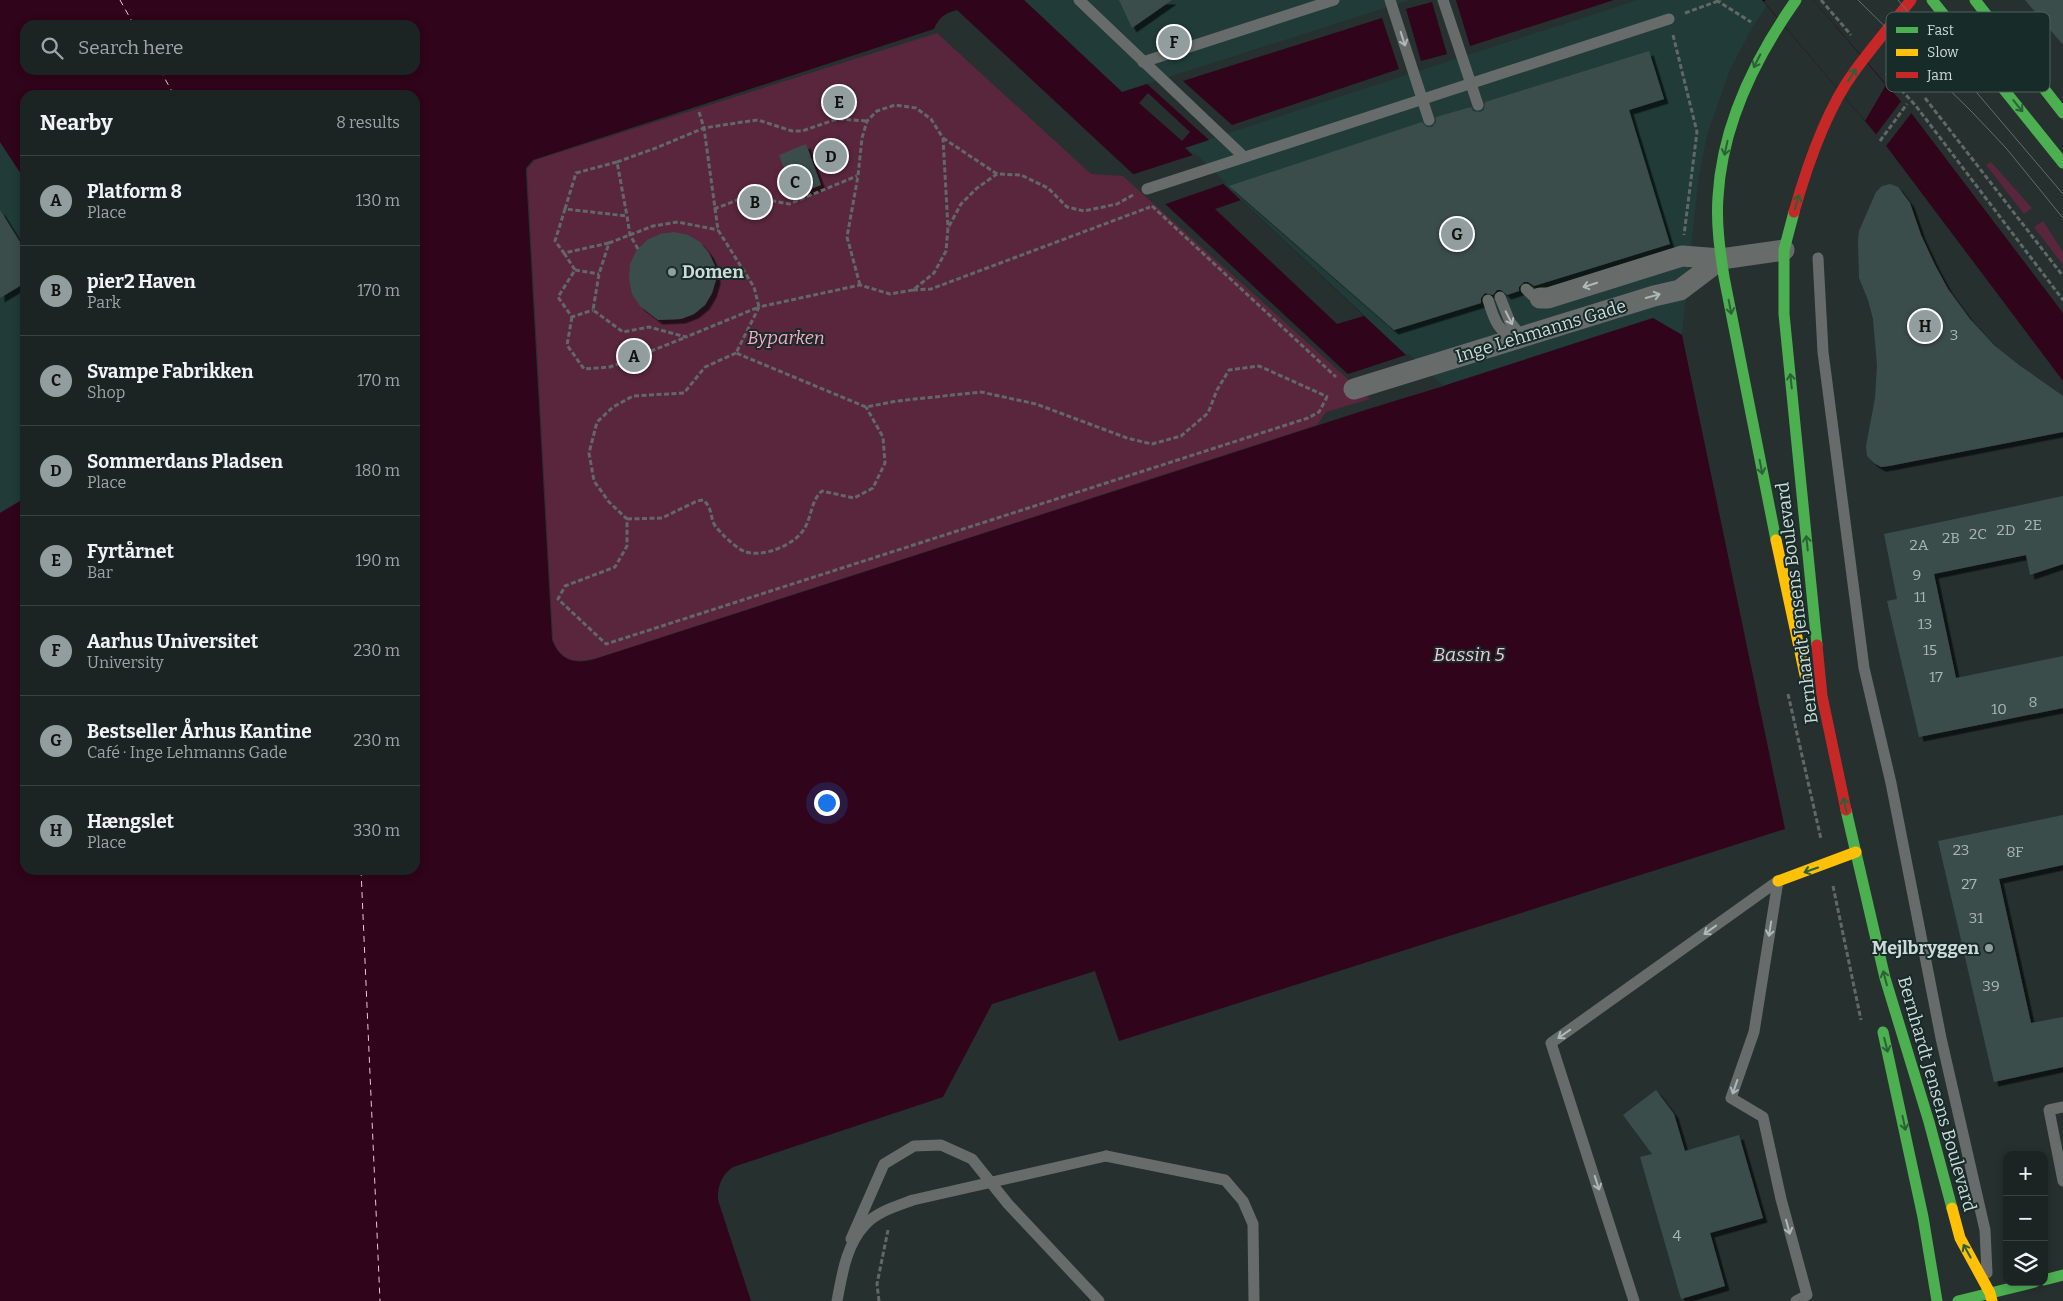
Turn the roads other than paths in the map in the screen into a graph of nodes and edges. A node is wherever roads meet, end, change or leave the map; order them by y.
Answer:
1 (1079, 0) edge
2 (1334, 0) edge
3 (1390, 0) edge
4 (1443, 0) edge
5 (1796, 0) edge
6 (1911, 0) edge
7 (1932, 0) edge
8 (1975, 0) edge
9 (1901, 12) edge
10 (1942, 12) edge
11 (1984, 12) edge
12 (1669, 19) road end
13 (1886, 31) edge
14 (1143, 62) junction
15 (1470, 83) junction
16 (2006, 92) edge
17 (2047, 92) edge
18 (1422, 99) junction
19 (1478, 105) dead end
20 (2063, 113) edge
21 (1429, 120) dead end
22 (1244, 157) junction
23 (2063, 163) edge
24 (1147, 189) road end
25 (1784, 250) junction
26 (1818, 258) dead end
27 (1721, 260) junction
28 (1534, 291) dead end
29 (1500, 297) dead end
30 (1488, 300) dead end
31 (1522, 337) junction
32 (1351, 389) road end
33 (1808, 688) dead end
34 (1856, 852) junction
35 (1778, 881) junction
36 (1881, 1021) dead end
37 (2063, 1107) edge
38 (2063, 1181) edge
39 (2063, 1275) edge
40 (2048, 1279) edge
41 (2023, 1286) edge
42 (1991, 1297) edge
43 (836, 1301) edge
44 (1099, 1301) edge
45 (1254, 1301) edge
46 (1634, 1301) edge
47 (1796, 1301) edge
48 (1937, 1301) edge
49 (1958, 1301) edge

1 - 14 lane
2 - 14 lane
3 -> 18 lane
4 - 15 lane
5 -> 27 street, Bernhardt Jensens Boulevard
9 -> 6 street, Bernhardt Jensens Boulevard
7 -> 10 street
8 - 11 street
12 - 15 lane
25 -> 13 street, Bernhardt Jensens Boulevard
14 - 22 lane
15 - 18 lane
15 - 19 lane
16 -> 23 street
17 - 20 street
18 - 21 lane
18 - 22 lane
22 - 24 lane
25 - 27 street, Inge Lehmanns Gade
34 -> 25 street, Bernhardt Jensens Boulevard
26 - 42 lane
27 -> 28 street, Inge Lehmanns Gade
31 -> 27 street, Inge Lehmanns Gade
27 -> 33 street, Bernhardt Jensens Boulevard
29 -> 31 lane
30 - 31 lane
31 - 32 street, Inge Lehmanns Gade
34 -> 35 street
42 -> 34 street, Bernhardt Jensens Boulevard
35 -> 46 lane
35 -> 47 lane
36 -> 48 street, Bernhardt Jensens Boulevard
37 - 38 lane
39 - 40 street
41 - 42 street
42 - 49 street
43 - 44 lane
43 - 45 lane, bridge

